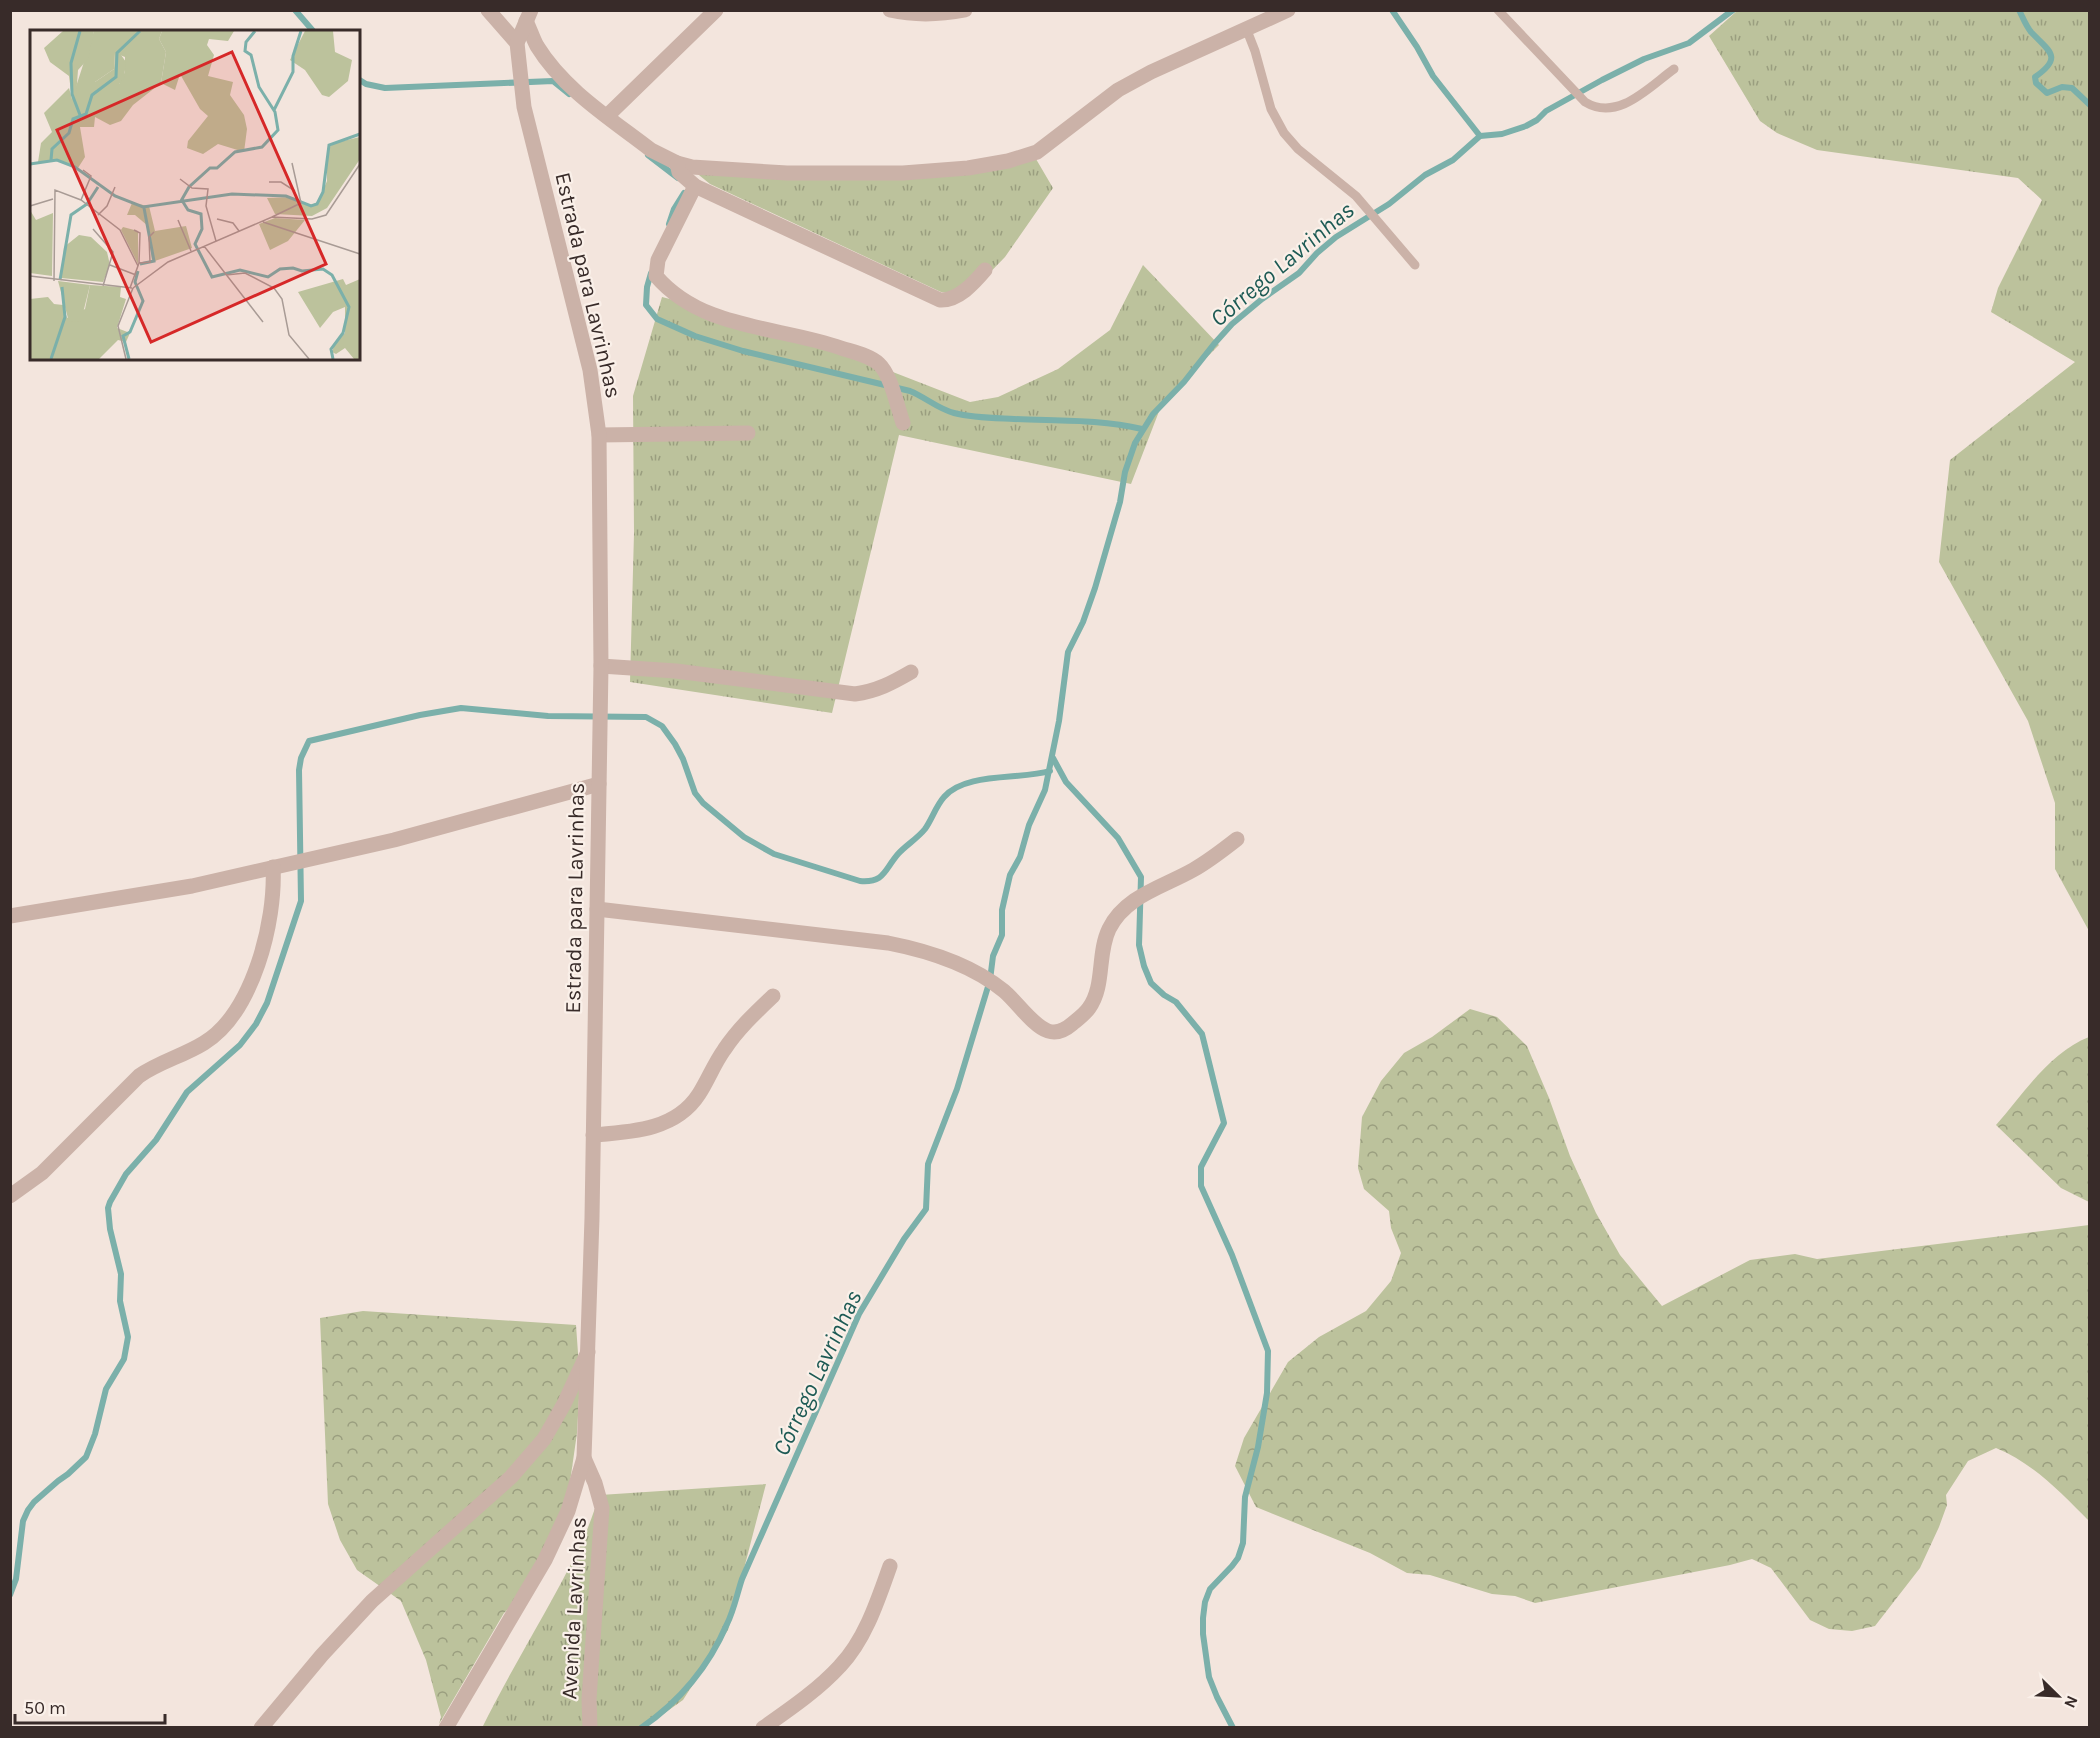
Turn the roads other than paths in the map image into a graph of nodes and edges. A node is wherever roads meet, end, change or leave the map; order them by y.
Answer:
1 (488, 10) edge
2 (717, 10) edge
3 (890, 10) edge
4 (966, 10) edge
5 (1288, 10) edge
6 (1498, 10) edge
7 (529, 16) edge
8 (1246, 28) junction
9 (517, 44) junction
10 (1674, 69) dead end
11 (607, 116) junction
12 (676, 163) junction
13 (695, 186) junction
14 (1415, 264) dead end
15 (985, 270) dead end
16 (903, 423) dead end
17 (748, 433) dead end
18 (599, 435) junction
19 (601, 666) junction
20 (911, 672) dead end
21 (599, 784) junction
22 (1237, 839) dead end
23 (273, 867) junction
24 (597, 909) junction
25 (10, 916) edge
26 (773, 996) dead end
27 (593, 1135) junction
28 (10, 1196) edge
29 (588, 1352) junction
30 (584, 1458) junction
31 (890, 1566) dead end
32 (261, 1728) edge
33 (446, 1728) edge
34 (590, 1728) edge
35 (763, 1728) edge

1 - 9 street
2 - 11 street
3 - 4 street
5 - 8 street
6 - 10 lane
7 - 9 street
7 - 11 street
8 - 12 street
8 - 14 lane
9 - 18 street, Estrada para Lavrinhas
11 - 12 street
12 - 13 street
13 - 15 street
13 - 16 street
17 - 18 street
18 - 19 street, Estrada para Lavrinhas
19 - 20 street
19 - 21 street, Estrada para Lavrinhas
21 - 23 street
21 - 24 street, Estrada para Lavrinhas
22 - 24 street
23 - 25 street
23 - 28 street
24 - 27 street, Estrada para Lavrinhas
26 - 27 street
27 - 29 street, Estrada para Lavrinhas
29 - 30 street, Estrada para Lavrinhas
29 - 32 street
30 - 33 street, Estrada para Lavrinhas
30 - 34 street, Avenida Lavrinhas
31 - 35 street

